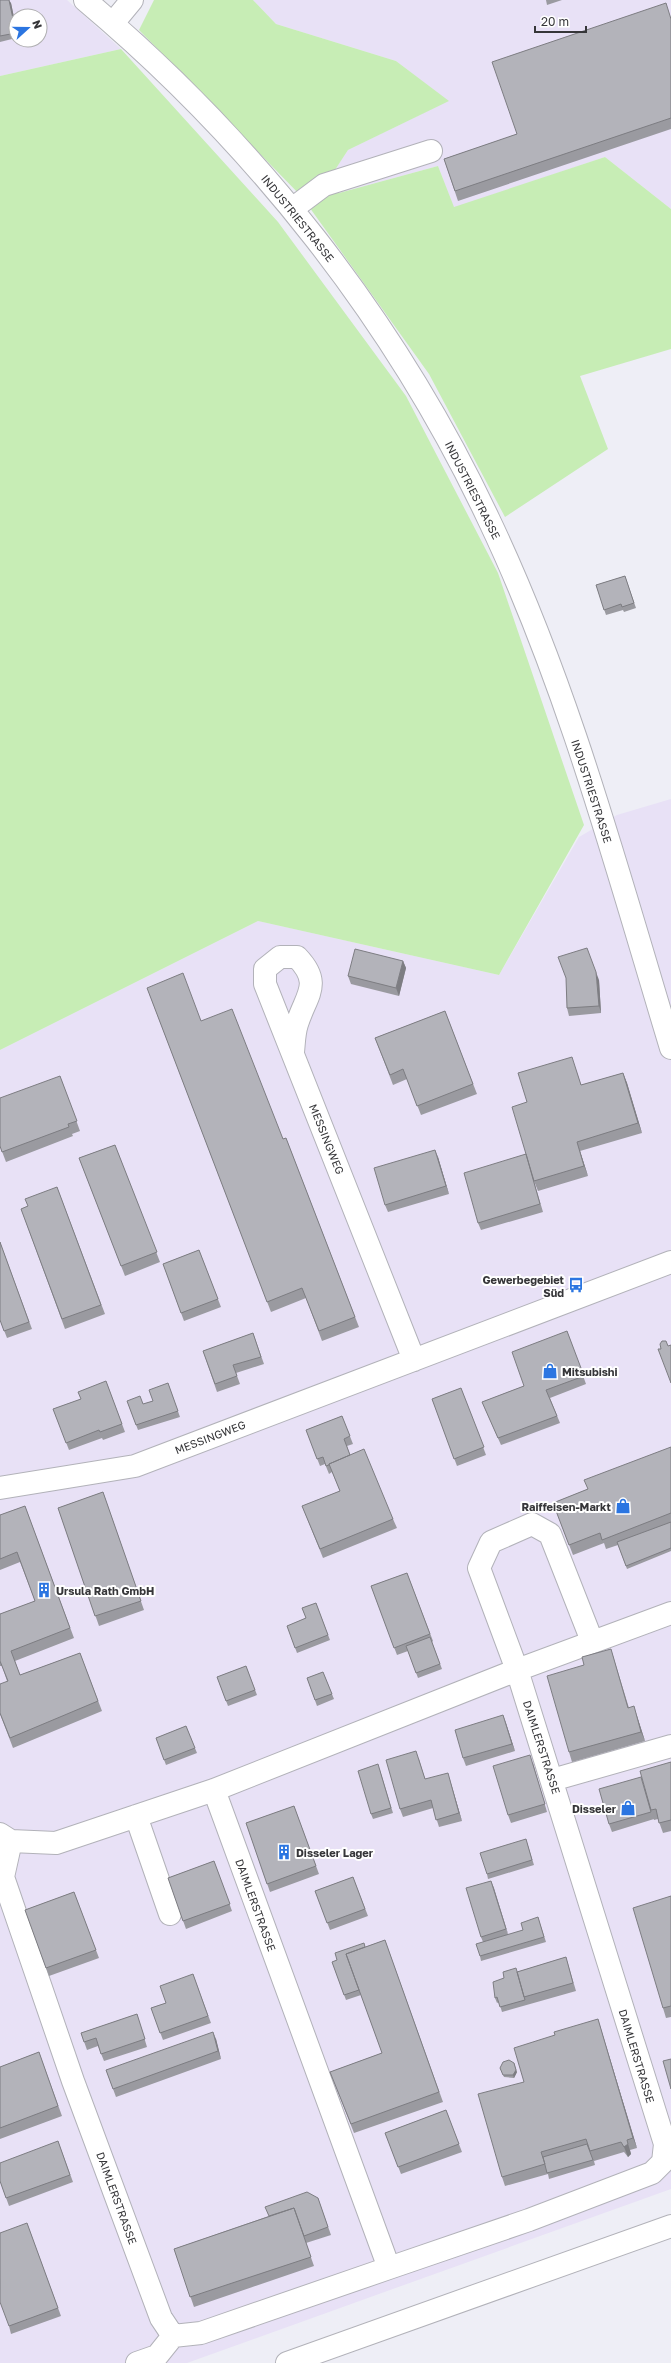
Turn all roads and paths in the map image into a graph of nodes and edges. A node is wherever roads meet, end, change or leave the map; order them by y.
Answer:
1 (85, 0) edge
2 (132, 0) edge
3 (113, 23) junction
4 (431, 151) dead end
5 (292, 209) junction
6 (671, 1048) edge
7 (293, 1052) dead end
8 (671, 1262) edge
9 (414, 1360) junction
10 (0, 1488) edge
11 (671, 1613) edge
12 (592, 1641) junction
13 (517, 1670) junction
14 (671, 1746) edge
15 (552, 1780) junction
16 (214, 1790) junction
17 (136, 1816) junction
18 (6, 1838) edge
19 (170, 1914) dead end
20 (668, 2157) edge
21 (671, 2226) edge
22 (389, 2268) junction
23 (173, 2336) junction
24 (137, 2363) edge
25 (287, 2363) edge

1 - 3 street, INDUSTRIESTRASSE
2 - 3 street
3 - 5 street, INDUSTRIESTRASSE
4 - 5 street
5 - 6 street, INDUSTRIESTRASSE
7 - 9 street, MESSINGWEG
8 - 9 street, MESSINGWEG
9 - 10 street, MESSINGWEG
11 - 12 street, DAIMLERSTRASSE
12 - 13 street, DAIMLERSTRASSE
12 - 13 street
13 - 15 street, DAIMLERSTRASSE
13 - 16 street, DAIMLERSTRASSE
14 - 15 street
15 - 20 street, DAIMLERSTRASSE
16 - 17 street, DAIMLERSTRASSE
16 - 22 street, DAIMLERSTRASSE
17 - 18 street, DAIMLERSTRASSE
17 - 19 street
18 - 23 street, DAIMLERSTRASSE
20 - 22 street, DAIMLERSTRASSE
21 - 25 street
22 - 23 street, DAIMLERSTRASSE
23 - 24 street

